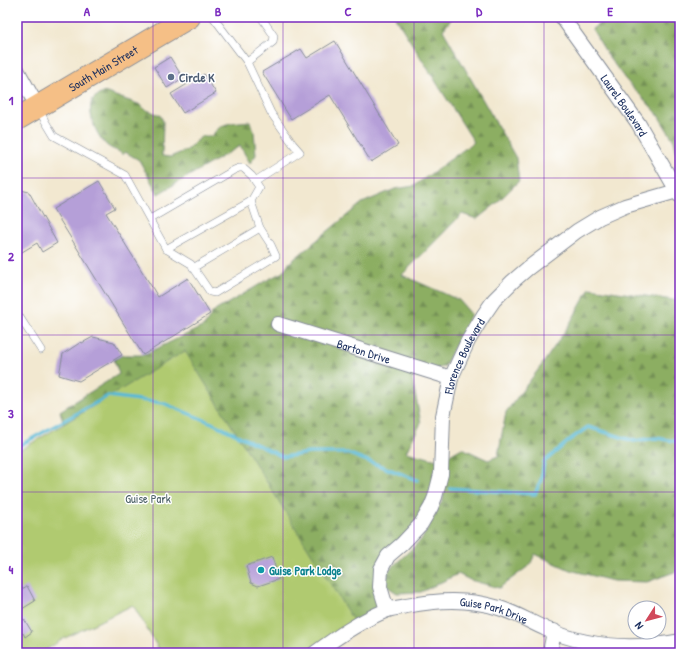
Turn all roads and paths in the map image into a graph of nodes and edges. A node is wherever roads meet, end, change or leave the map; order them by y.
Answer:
1 (189, 17) edge
2 (213, 17) edge
3 (261, 17) edge
4 (562, 17) edge
5 (247, 62) junction
6 (17, 70) edge
7 (38, 106) junction
8 (17, 119) edge
9 (255, 181) junction
10 (678, 194) edge
11 (251, 200) junction
12 (150, 219) junction
13 (260, 228) junction
14 (166, 250) junction
15 (194, 268) junction
16 (17, 313) edge
17 (278, 324) dead end
18 (41, 350) dead end
19 (451, 378) junction
20 (387, 610) junction
21 (554, 632) junction
22 (680, 641) edge
23 (594, 648) edge
24 (315, 653) edge
25 (550, 653) edge

1 - 7 main road, South Main Street
2 - 5 lane
3 - 5 lane
4 - 10 street, Laurel Boulevard
5 - 9 lane
6 - 7 street
7 - 8 main road, South Main Street
7 - 12 lane
9 - 11 lane
9 - 12 lane
10 - 19 street, Florence Boulevard
11 - 13 lane
11 - 14 lane
12 - 14 lane
13 - 15 lane
13 - 15 lane
14 - 15 lane
16 - 18 lane
17 - 19 street, Barton Drive
19 - 20 street, Florence Boulevard
20 - 21 street, Guise Park Drive
20 - 24 street, Guise Park Drive
21 - 23 street, Guise Park Drive
21 - 25 street
22 - 23 street, Guise Park Drive

